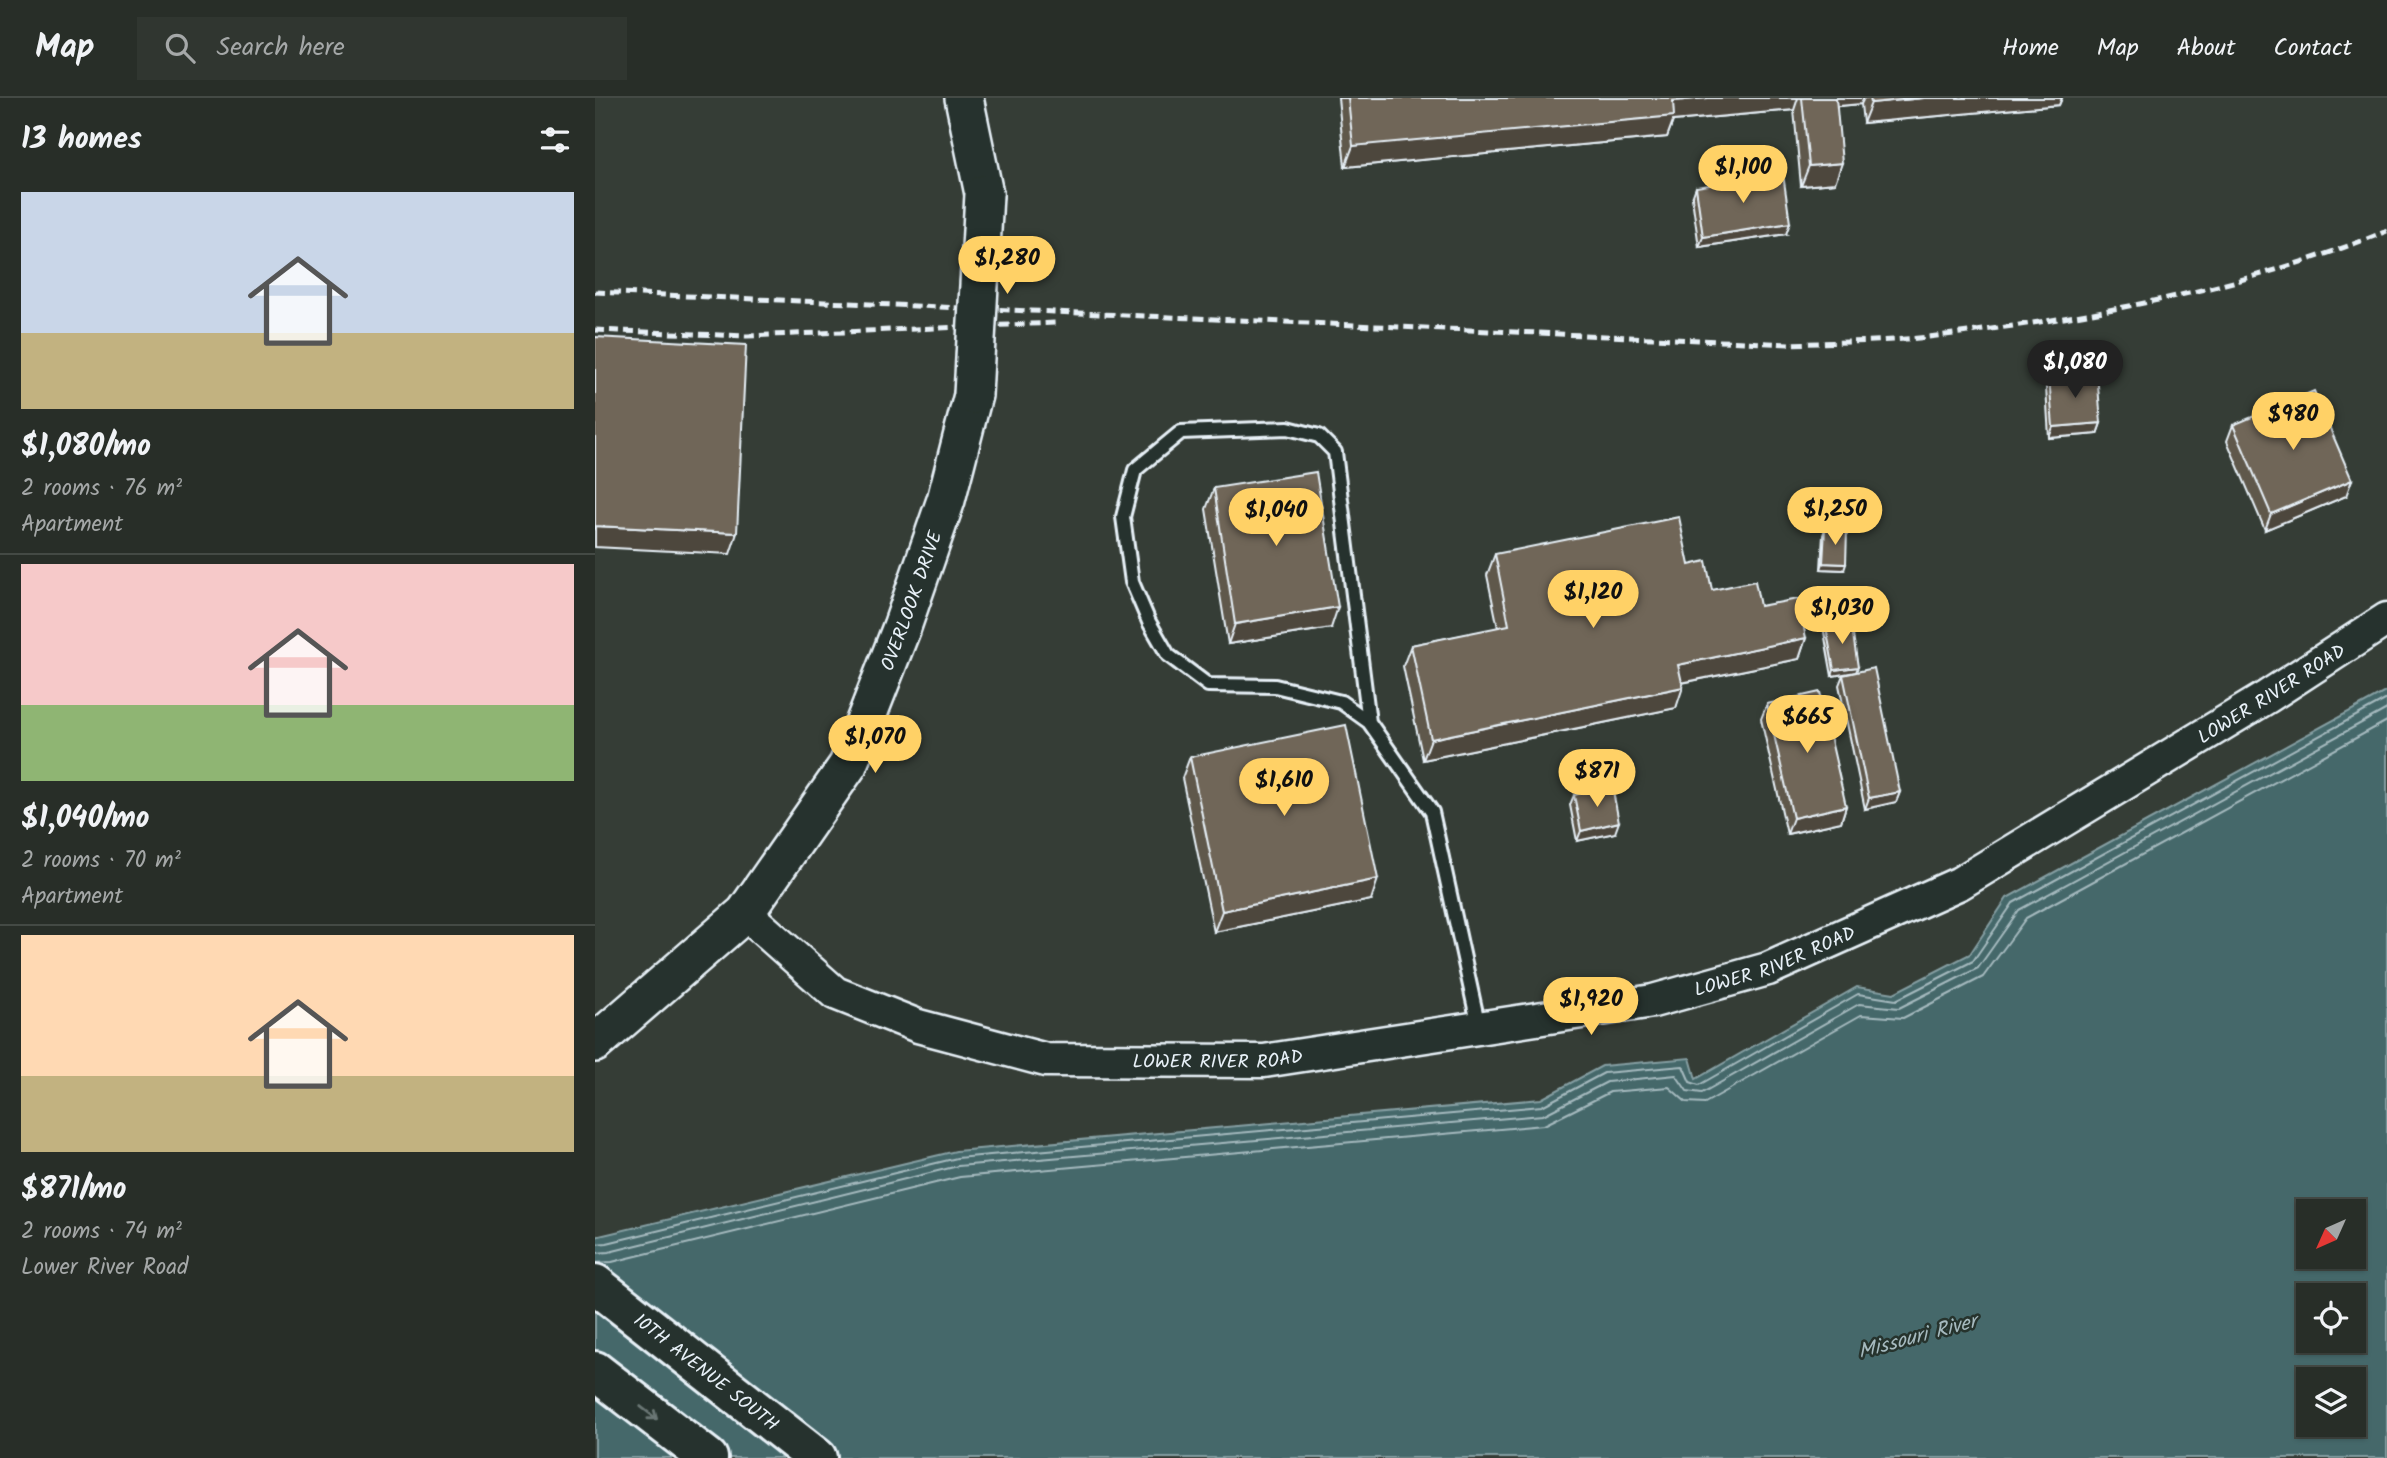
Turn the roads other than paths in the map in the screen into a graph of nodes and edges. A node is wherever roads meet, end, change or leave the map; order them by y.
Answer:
1 (964, 98) edge
2 (2387, 619) edge
3 (1370, 722) junction
4 (745, 913) junction
5 (1479, 1027) junction
6 (595, 1043) edge
7 (595, 1284) edge
8 (595, 1371) edge
9 (708, 1458) edge
10 (817, 1458) edge

1 - 4 main road, OVERLOOK DRIVE, bridge
2 - 5 street, LOWER RIVER ROAD
3 - 3 lane
3 - 5 lane
4 - 5 street, LOWER RIVER ROAD
4 - 6 main road, OVERLOOK DRIVE
7 - 10 highway, 10TH AVENUE SOUTH
8 -> 9 highway

